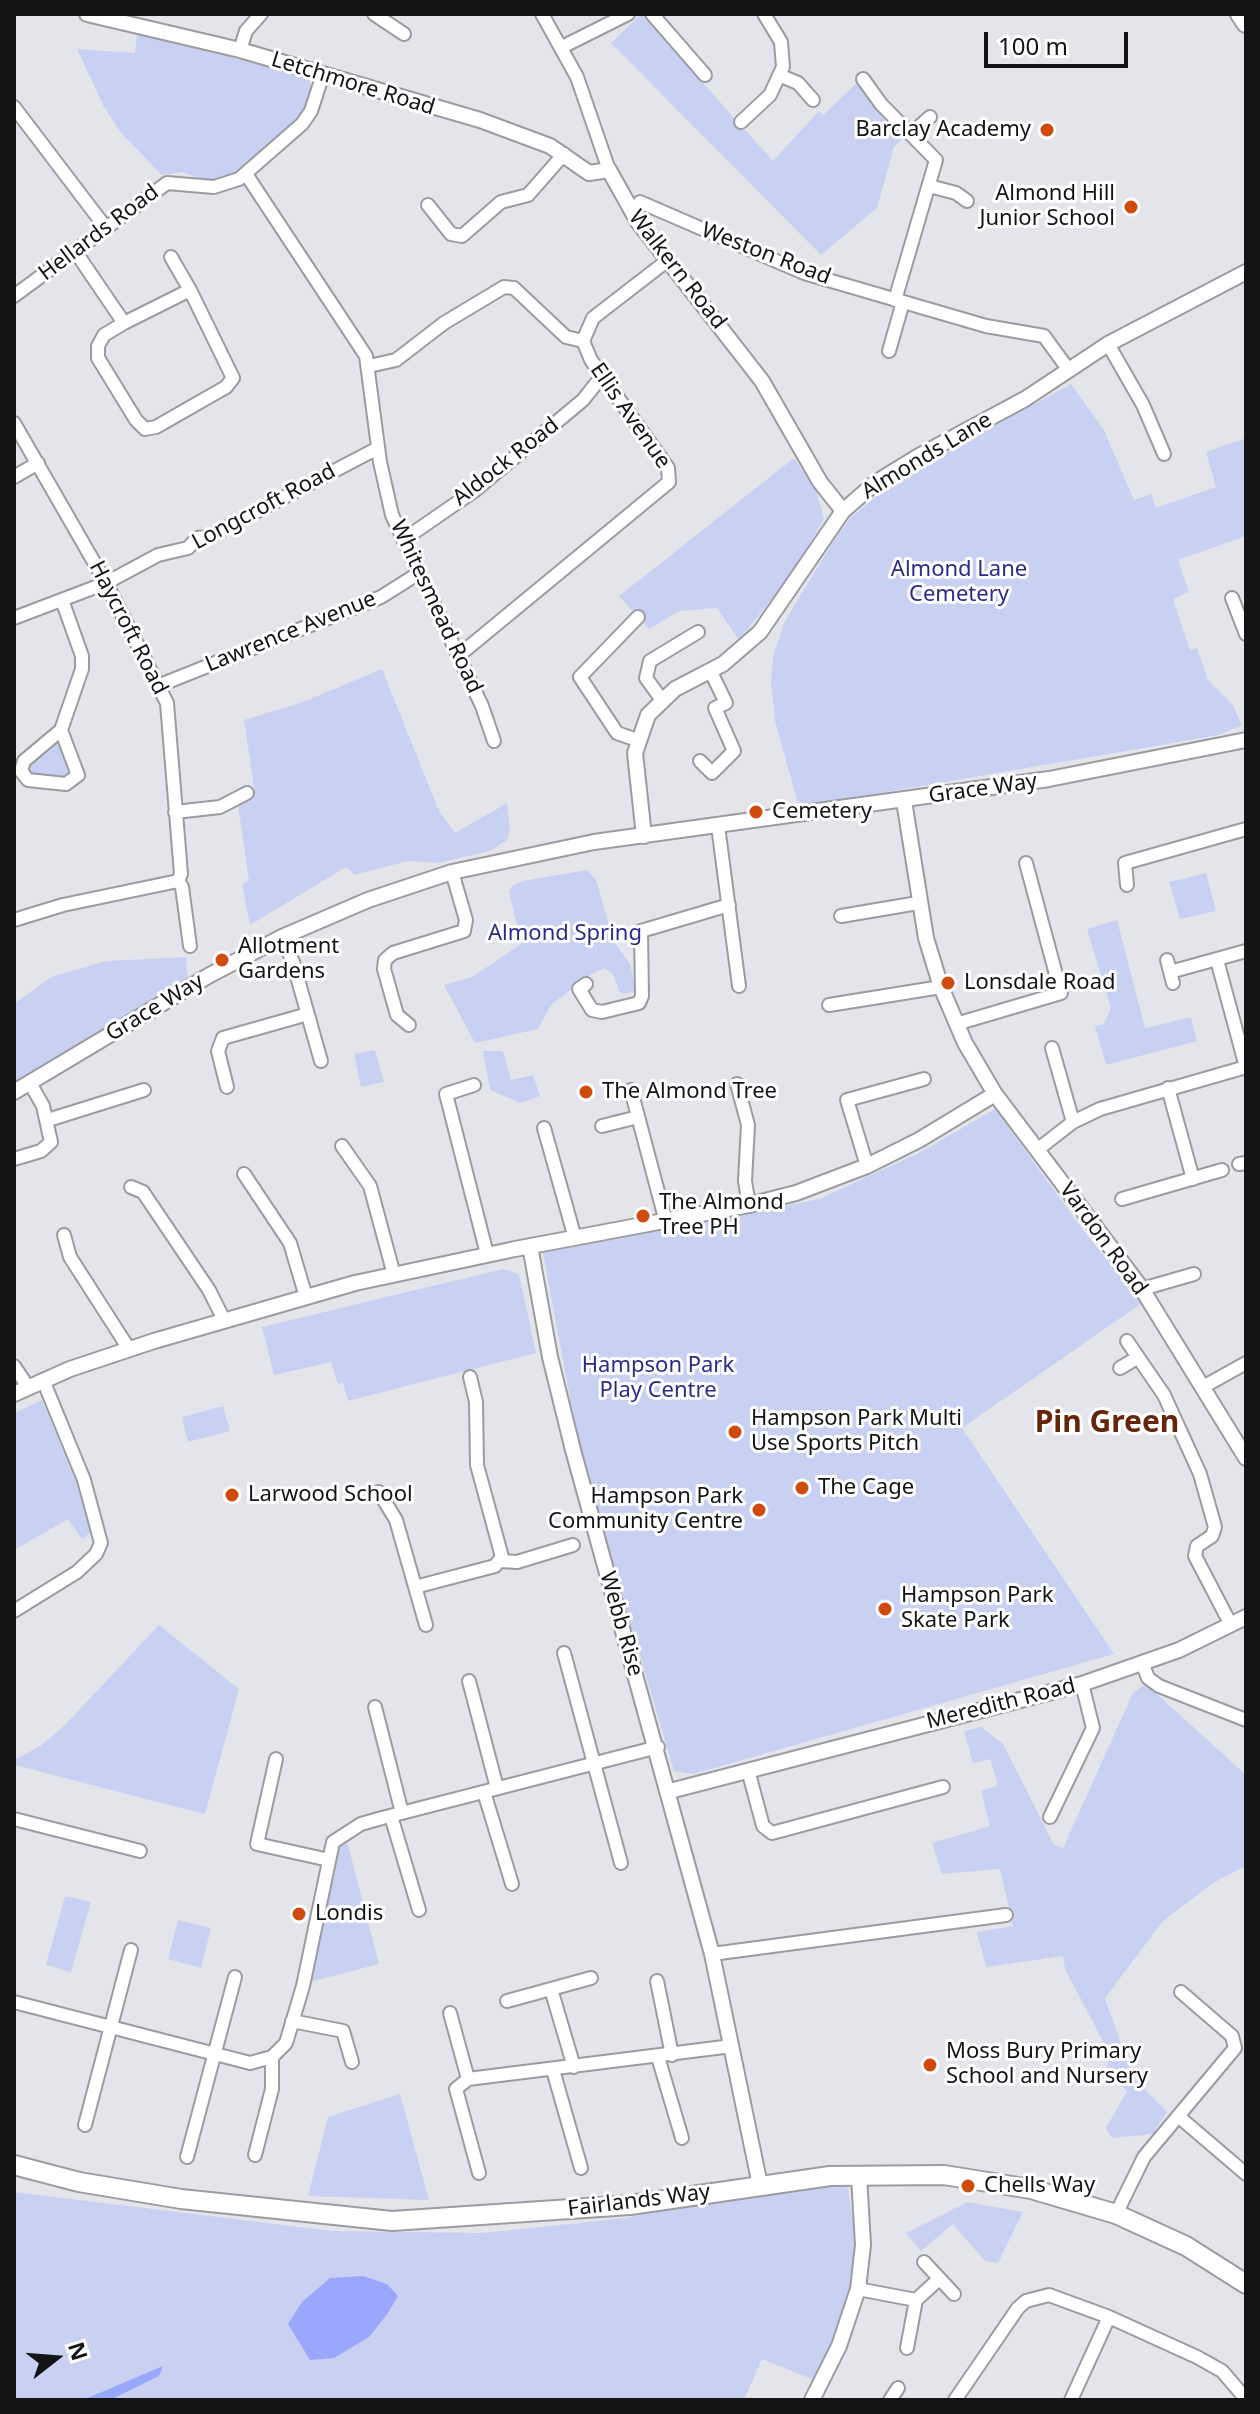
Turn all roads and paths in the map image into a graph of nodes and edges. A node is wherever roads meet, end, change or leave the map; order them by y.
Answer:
1 (88, 14) edge
2 (261, 14) edge
3 (374, 14) edge
4 (542, 14) edge
5 (628, 14) edge
6 (652, 14) edge
7 (764, 14) edge
8 (1240, 14) edge
9 (1246, 23) edge
10 (404, 34) dead end
11 (562, 47) junction
12 (240, 50) junction
13 (323, 74) junction
14 (705, 75) dead end
15 (781, 76) junction
16 (863, 79) dead end
17 (813, 100) dead end
18 (14, 107) edge
19 (930, 117) dead end
20 (741, 122) dead end
21 (912, 133) junction
22 (564, 154) junction
23 (609, 170) junction
24 (246, 174) junction
25 (929, 186) junction
26 (967, 201) dead end
27 (640, 202) dead end
28 (428, 205) dead end
29 (106, 228) junction
30 (75, 251) junction
31 (171, 257) dead end
32 (668, 260) junction
33 (1246, 272) edge
34 (190, 290) junction
35 (14, 296) edge
36 (899, 301) junction
37 (124, 323) junction
38 (583, 341) junction
39 (1108, 344) junction
40 (889, 351) dead end
41 (369, 366) junction
42 (1068, 369) junction
43 (602, 376) junction
44 (14, 423) edge
45 (378, 448) junction
46 (1164, 454) dead end
47 (38, 463) junction
48 (14, 477) edge
49 (843, 511) junction
50 (403, 540) junction
51 (419, 573) junction
52 (106, 583) junction
53 (1232, 598) dead end
54 (62, 600) junction
55 (638, 617) dead end
56 (14, 618) edge
57 (698, 632) dead end
58 (1246, 634) edge
59 (458, 656) junction
60 (711, 672) junction
61 (160, 685) junction
62 (662, 700) junction
63 (61, 730) junction
64 (637, 740) junction
65 (1246, 740) edge
66 (494, 741) dead end
67 (700, 761) dead end
68 (247, 793) dead end
69 (904, 801) junction
70 (175, 812) junction
71 (718, 826) junction
72 (1245, 833) edge
73 (644, 836) junction
74 (1026, 863) dead end
75 (452, 872) junction
76 (178, 881) junction
77 (1127, 885) dead end
78 (918, 903) junction
79 (729, 905) junction
80 (841, 916) dead end
81 (14, 920) edge
82 (282, 937) junction
83 (190, 946) dead end
84 (1246, 951) edge
85 (1217, 960) junction
86 (1170, 972) dead end
87 (739, 986) dead end
88 (941, 987) junction
89 (578, 989) dead end
90 (829, 1005) dead end
91 (308, 1014) junction
92 (956, 1024) junction
93 (409, 1025) dead end
94 (1053, 1048) dead end
95 (321, 1061) dead end
96 (1246, 1067) edge
97 (924, 1079) dead end
98 (30, 1083) junction
99 (737, 1084) dead end
100 (474, 1085) dead end
101 (227, 1087) dead end
102 (1168, 1088) junction
103 (144, 1090) dead end
104 (631, 1090) dead end
105 (14, 1092) edge
106 (995, 1094) junction
107 (638, 1117) junction
108 (48, 1120) junction
109 (1073, 1122) junction
110 (602, 1126) dead end
111 (544, 1128) dead end
112 (342, 1146) dead end
113 (1037, 1150) junction
114 (14, 1159) edge
115 (867, 1166) junction
116 (1222, 1170) dead end
117 (244, 1174) dead end
118 (1193, 1179) junction
119 (131, 1187) dead end
120 (1122, 1199) dead end
121 (749, 1205) junction
122 (666, 1222) junction
123 (64, 1235) dead end
124 (575, 1238) junction
125 (530, 1246) junction
126 (487, 1254) junction
127 (1194, 1274) dead end
128 (394, 1275) junction
129 (1142, 1289) junction
130 (306, 1297) junction
131 (224, 1320) junction
132 (1127, 1341) dead end
133 (129, 1349) junction
134 (1137, 1358) junction
135 (1246, 1363) edge
136 (14, 1366) edge
137 (1120, 1368) dead end
138 (470, 1377) dead end
139 (43, 1380) junction
140 (1203, 1387) junction
141 (21, 1391) edge
142 (1246, 1458) edge
143 (379, 1492) dead end
144 (573, 1545) dead end
145 (501, 1561) junction
146 (415, 1587) junction
147 (14, 1611) edge
148 (1246, 1617) edge
149 (426, 1625) dead end
150 (1231, 1625) junction
151 (564, 1653) dead end
152 (1143, 1665) junction
153 (469, 1681) dead end
154 (1082, 1684) junction
155 (375, 1707) dead end
156 (1246, 1720) edge
157 (658, 1747) junction
158 (276, 1759) dead end
159 (594, 1763) junction
160 (748, 1770) junction
161 (943, 1787) dead end
162 (491, 1790) junction
163 (670, 1791) junction
164 (397, 1814) junction
165 (1050, 1817) dead end
166 (14, 1819) edge
167 (140, 1851) dead end
168 (329, 1860) junction
169 (621, 1863) dead end
170 (512, 1884) dead end
171 (419, 1910) dead end
172 (1006, 1915) dead end
173 (131, 1950) dead end
174 (712, 1954) junction
175 (235, 1977) dead end
176 (591, 1978) dead end
177 (657, 1981) dead end
178 (551, 1989) junction
179 (1181, 1992) dead end
180 (507, 2001) dead end
181 (14, 2002) edge
182 (450, 2013) dead end
183 (292, 2021) junction
184 (110, 2026) junction
185 (732, 2046) junction
186 (214, 2053) junction
187 (672, 2055) junction
188 (272, 2057) junction
189 (658, 2057) junction
190 (352, 2062) dead end
191 (574, 2067) junction
192 (553, 2070) junction
193 (468, 2079) junction
194 (1178, 2116) junction
195 (85, 2125) dead end
196 (682, 2138) dead end
197 (255, 2155) dead end
198 (187, 2157) dead end
199 (14, 2165) edge
200 (581, 2168) dead end
201 (479, 2173) dead end
202 (1246, 2174) edge
203 (859, 2176) junction
204 (760, 2185) junction
205 (1116, 2214) junction
206 (924, 2262) dead end
207 (939, 2279) junction
208 (1246, 2284) edge
209 (858, 2289) junction
210 (954, 2294) dead end
211 (916, 2300) junction
212 (1109, 2317) junction
213 (907, 2348) dead end
214 (898, 2388) dead end
215 (1246, 2399) edge
216 (812, 2400) edge
217 (890, 2400) edge
218 (955, 2400) edge
219 (1071, 2400) edge

1 - 12 street, Letchmore Road
2 - 12 street
3 - 10 street
4 - 11 street, Walkern Road
5 - 11 street
6 - 14 street
7 - 15 street
8 - 9 main road
11 - 23 street, Walkern Road
12 - 13 street, Letchmore Road
13 - 22 street, Letchmore Road
13 - 24 street, Hellards Road
15 - 17 street
15 - 20 street
16 - 21 street
18 - 29 street
19 - 21 street
21 - 25 street
22 - 23 street, Letchmore Road
22 - 28 street
23 - 32 street, Walkern Road
24 - 29 street, Hellards Road
24 - 41 street, Whitesmead Road
25 - 26 street
25 - 36 street
27 - 36 street, Weston Road
29 - 30 street, Hellards Road
30 - 35 street, Hellards Road
30 - 37 street
31 - 34 street
32 - 38 street, Ellis Avenue
32 - 49 street, Walkern Road
33 - 39 street, Almonds Lane
34 - 37 street
34 - 37 street
36 - 40 street
36 - 42 street, Weston Road
38 - 41 street
38 - 43 street, Ellis Avenue
39 - 42 street, Almonds Lane
39 - 46 street
41 - 45 street, Whitesmead Road
42 - 49 street, Almonds Lane
43 - 50 street, Aldock Road
43 - 59 street, Ellis Avenue
44 - 47 street, Haycroft Road
45 - 50 street, Whitesmead Road
45 - 52 street, Longcroft Road
47 - 48 street
47 - 52 street, Haycroft Road
49 - 60 street, Almonds Lane
50 - 51 street, Whitesmead Road
51 - 59 street, Whitesmead Road
51 - 61 street, Lawrence Avenue
52 - 54 street, Longcroft Road
52 - 61 street, Haycroft Road
53 - 58 street
54 - 56 street, Longcroft Road
54 - 63 street
55 - 64 street
57 - 62 street
59 - 66 street, Whitesmead Road
60 - 62 street, Almonds Lane
60 - 67 street
61 - 70 street, Haycroft Road
62 - 64 street, Almonds Lane
63 - 63 street
64 - 73 street, Almonds Lane
65 - 69 street, Grace Way
68 - 70 street
69 - 71 street, Grace Way
69 - 78 street, Vardon Road
70 - 76 street, Haycroft Road
71 - 73 street, Grace Way
71 - 79 street
72 - 77 street
73 - 75 street, Grace Way
74 - 92 street
75 - 82 street, Grace Way
75 - 93 street
76 - 81 street
76 - 83 street, Haycroft Road
78 - 80 street
78 - 88 street, Vardon Road
79 - 87 street
79 - 89 street
82 - 91 street
82 - 98 street, Grace Way
84 - 85 street
85 - 86 street
85 - 96 street
88 - 90 street
88 - 92 street, Vardon Road
91 - 95 street
91 - 101 street
92 - 106 street, Vardon Road
94 - 109 street
96 - 102 street
97 - 115 street
98 - 105 street, Grace Way
98 - 108 street
99 - 121 street
100 - 126 street
102 - 109 street
102 - 118 street
103 - 108 street
104 - 107 street
106 - 113 street, Vardon Road
106 - 115 street
107 - 110 street
107 - 122 street
108 - 114 street
109 - 113 street
111 - 124 street
112 - 128 street
113 - 129 street, Vardon Road
115 - 121 street
116 - 118 street
117 - 130 street
118 - 120 street
119 - 131 street
121 - 122 street
122 - 124 street
123 - 133 street
124 - 125 street
125 - 126 street
125 - 157 street, Webb Rise
126 - 128 street
127 - 129 street
128 - 130 street
129 - 140 street, Vardon Road
130 - 131 street
131 - 133 street
132 - 134 street
133 - 139 street
134 - 137 street
134 - 150 street
135 - 140 street
136 - 141 street
138 - 145 street
139 - 141 street
139 - 147 street
140 - 142 street, Vardon Road
143 - 146 street
144 - 145 street
145 - 146 street
146 - 149 street
148 - 150 street, Meredith Road
150 - 152 street, Meredith Road
151 - 159 street
152 - 154 street, Meredith Road
152 - 156 street
153 - 162 street
154 - 160 street, Meredith Road
154 - 165 street
155 - 164 street
157 - 159 street
157 - 163 street, Webb Rise
158 - 168 street
159 - 162 street
159 - 169 street
160 - 161 street
160 - 163 street, Meredith Road
162 - 164 street
162 - 170 street
163 - 174 street, Webb Rise
164 - 168 street
164 - 171 street
166 - 167 street
168 - 183 street
172 - 174 street
173 - 184 street
174 - 185 street, Webb Rise
175 - 186 street
176 - 178 street
177 - 187 street
178 - 180 street
178 - 191 street
179 - 194 street
181 - 184 street
182 - 193 street
183 - 188 street
183 - 190 street
184 - 186 street
184 - 195 street
185 - 187 street
185 - 204 street, Webb Rise
186 - 188 street
186 - 198 street
187 - 189 street
188 - 197 street
189 - 191 street
189 - 196 street
191 - 192 street
192 - 193 street
192 - 200 street
193 - 201 street
194 - 202 street
194 - 205 street
199 - 204 main road, Fairlands Way
203 - 204 main road, Fairlands Way
203 - 205 main road, Fairlands Way
203 - 209 street
205 - 208 main road, Fairlands Way
206 - 207 street
207 - 210 street
207 - 211 street
209 - 211 street
209 - 216 street
211 - 213 street
212 - 215 street
212 - 218 street
212 - 219 street
214 - 217 street

